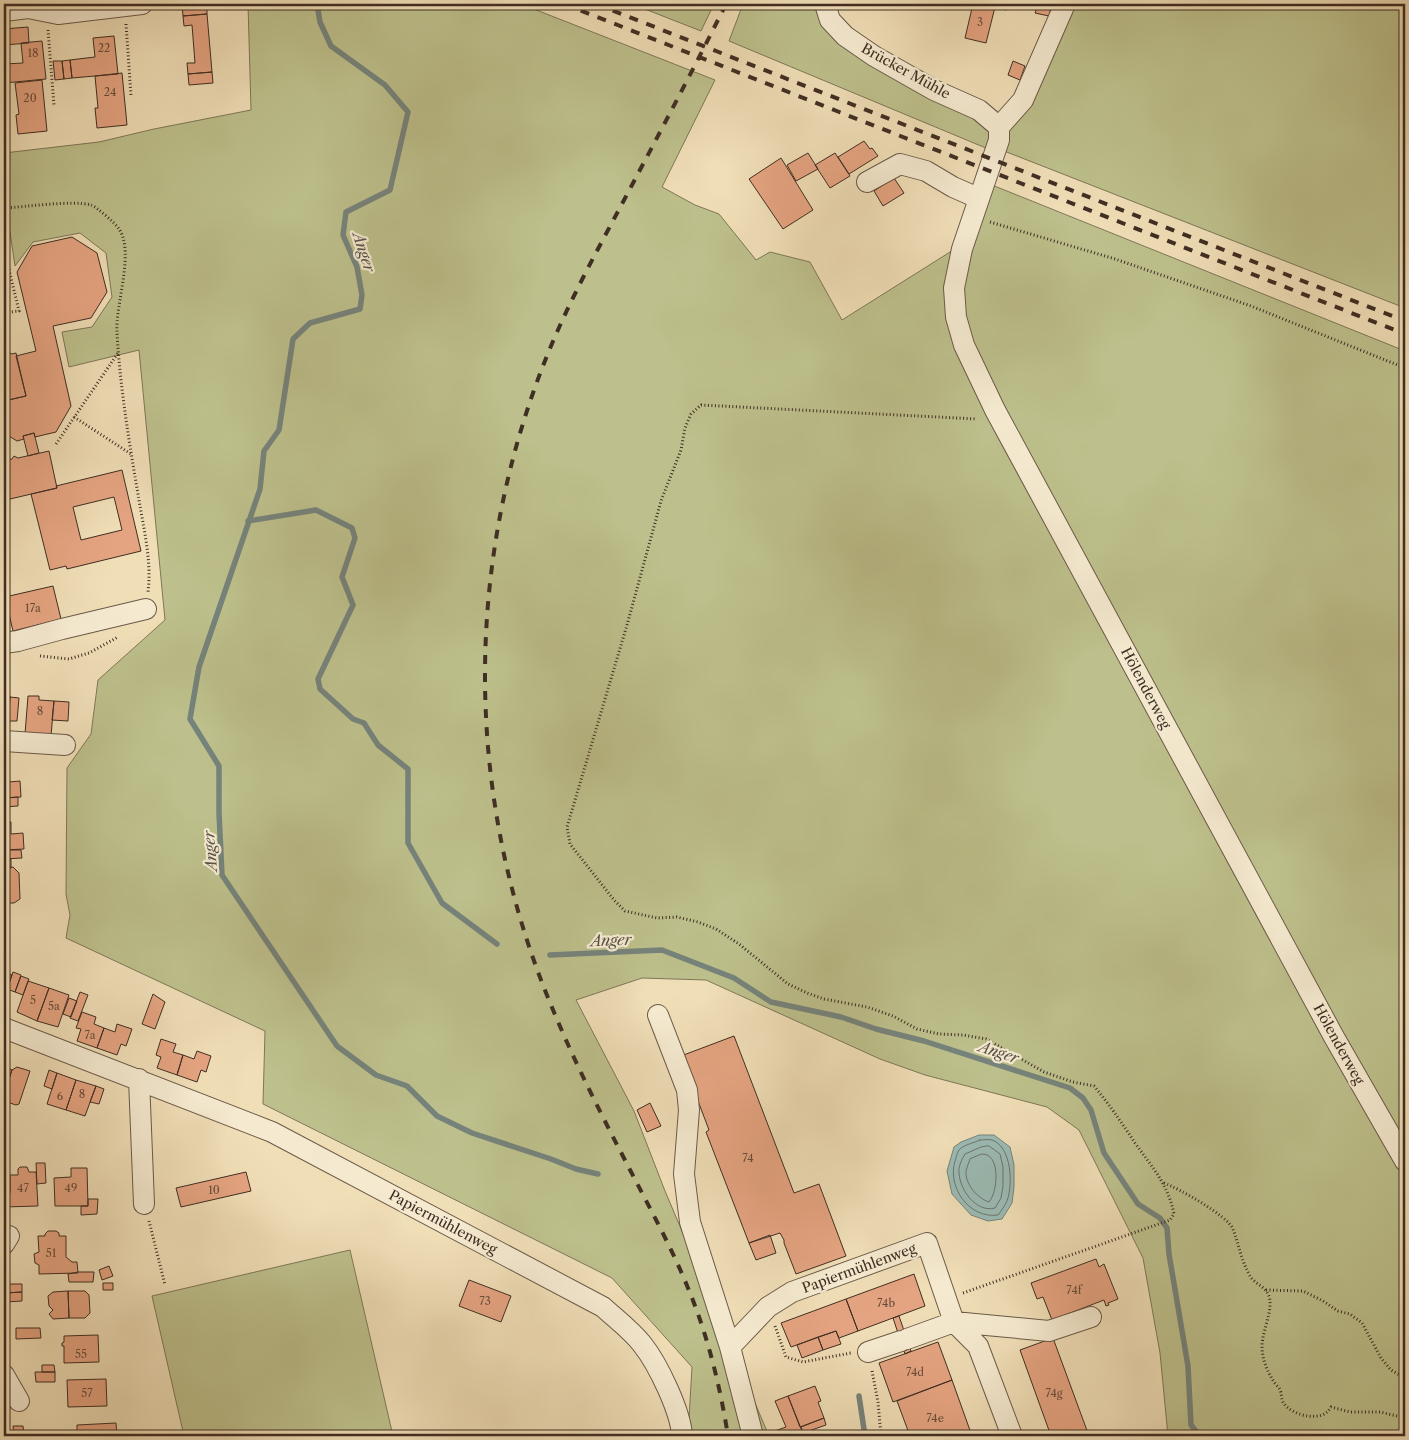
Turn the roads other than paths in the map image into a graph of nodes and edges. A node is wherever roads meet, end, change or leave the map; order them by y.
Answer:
1 (825, 4) edge
2 (1065, 4) edge
3 (133, 5) edge
4 (36, 8) edge
5 (4, 11) edge
6 (999, 127) junction
7 (866, 182) dead end
8 (978, 198) junction
9 (146, 609) road end
10 (4, 643) edge
11 (4, 741) edge
12 (65, 745) dead end
13 (658, 1015) dead end
14 (4, 1028) edge
15 (139, 1079) junction
16 (1405, 1161) edge
17 (144, 1204) road end
18 (1091, 1317) dead end
19 (954, 1322) junction
20 (730, 1347) junction
21 (868, 1352) road end
22 (4, 1375) edge
23 (19, 1401) dead end
24 (682, 1436) edge
25 (753, 1436) edge
26 (1012, 1436) edge

1 - 6 street, Brücker Mühle
2 - 6 street
3 - 4 street
4 - 5 street
6 - 8 street, Hölenderweg
7 - 8 street
8 - 16 street, Hölenderweg
9 - 10 street
11 - 12 street
13 - 20 street
14 - 15 street, Papiermühlenweg
15 - 17 street
15 - 24 street, Papiermühlenweg
18 - 19 street
19 - 20 street, Papiermühlenweg
19 - 21 street
19 - 26 street, Papiermühlenweg
20 - 25 street
22 - 23 street

